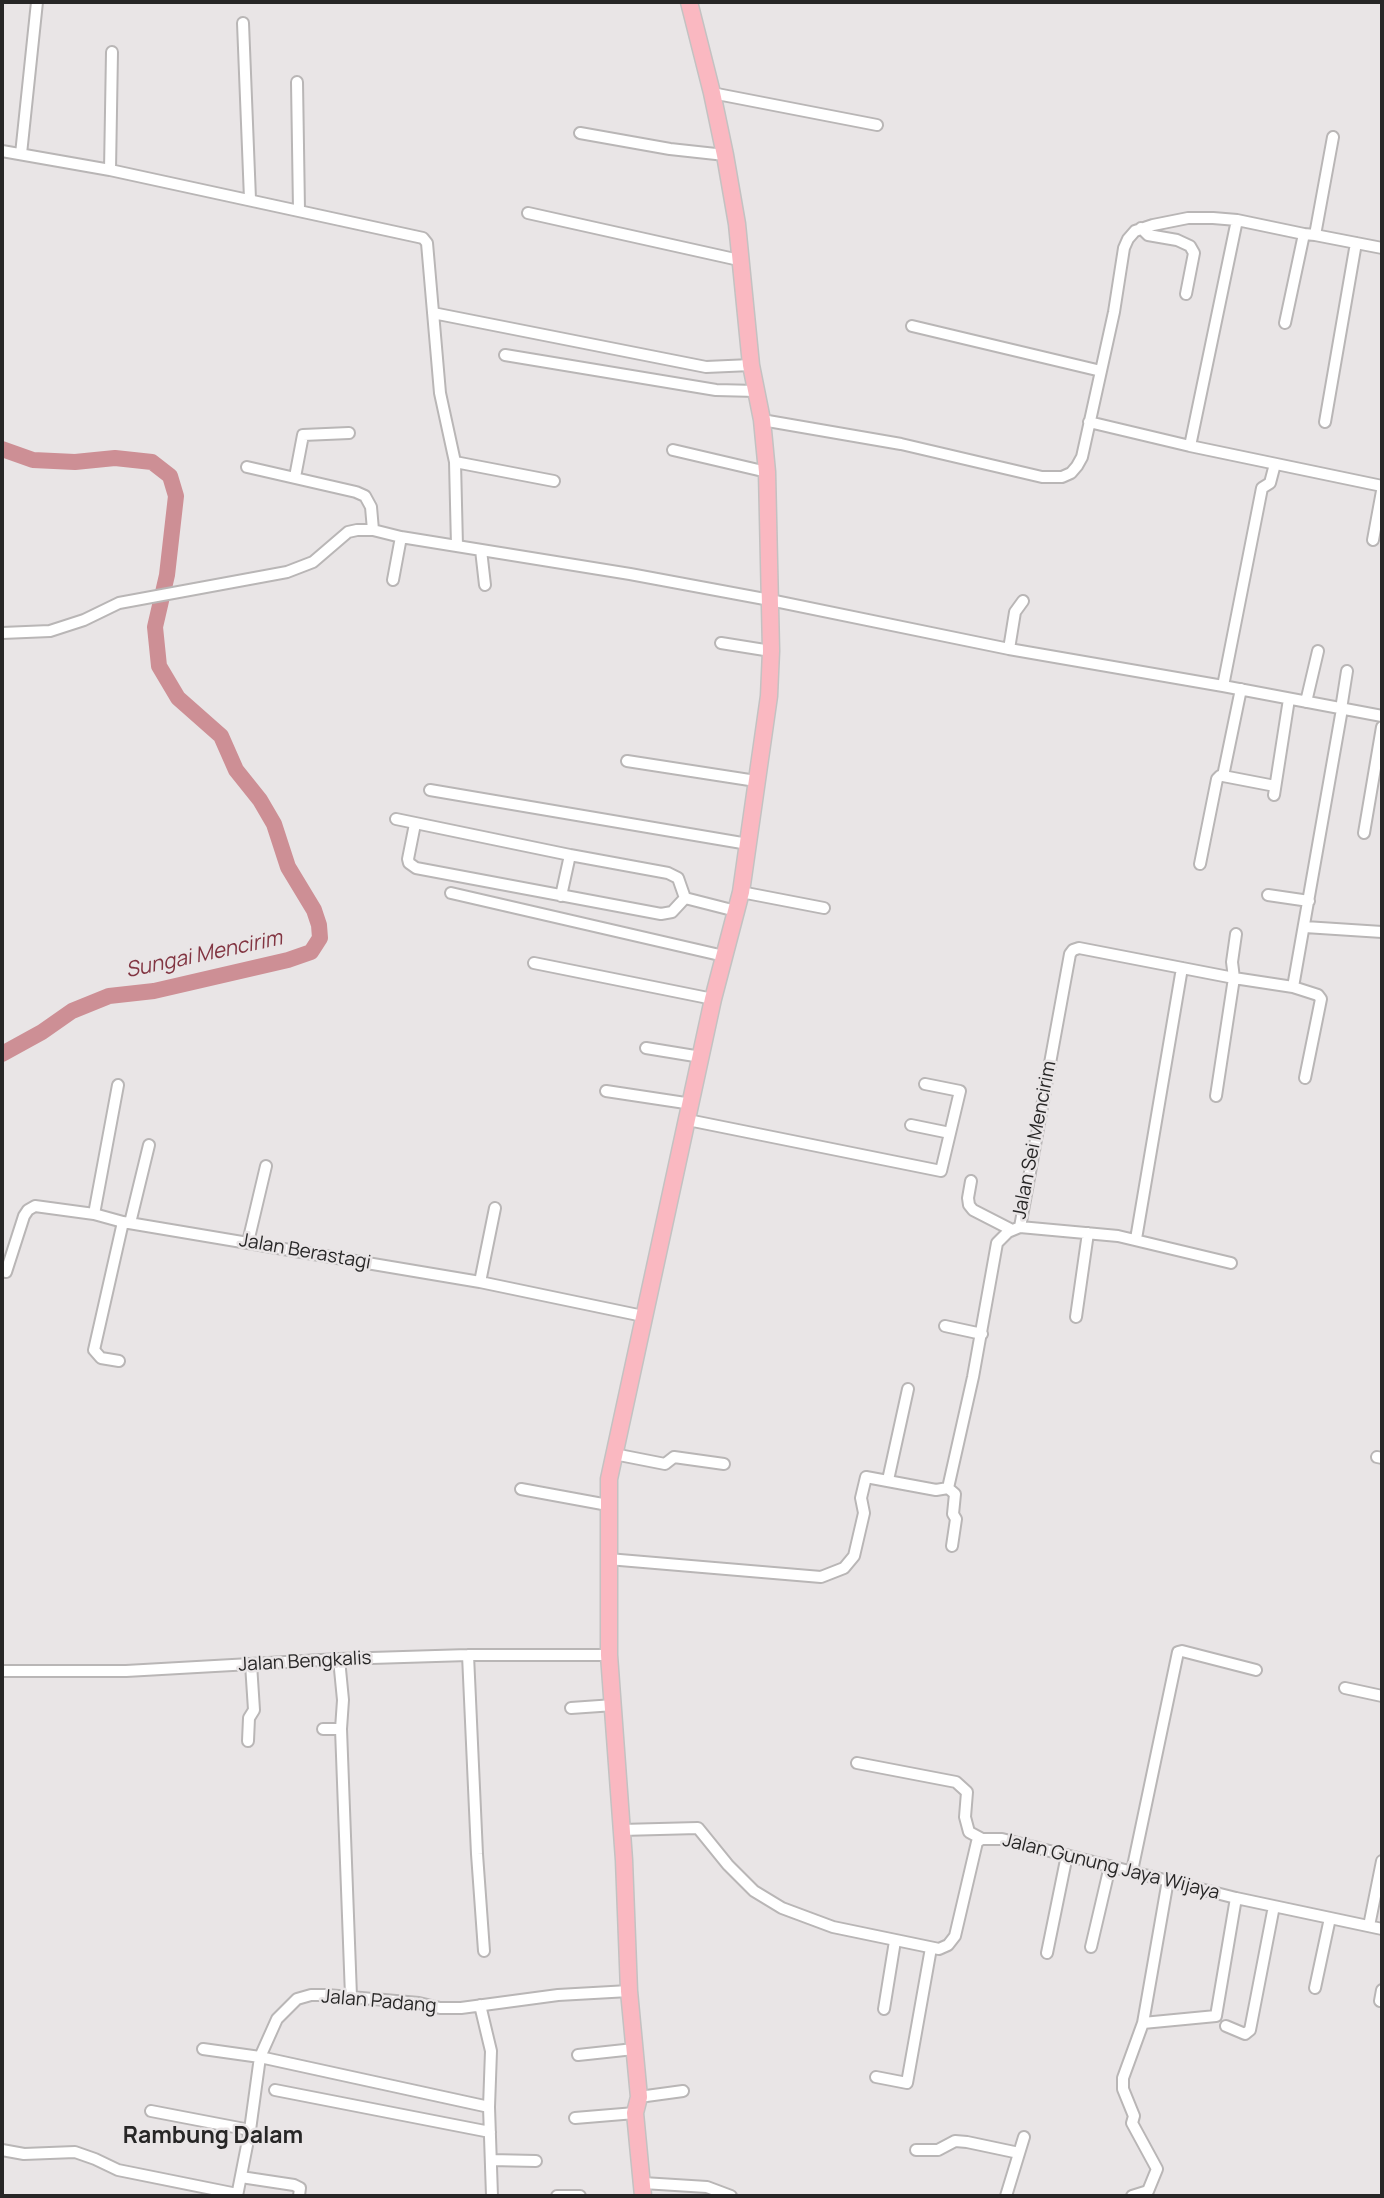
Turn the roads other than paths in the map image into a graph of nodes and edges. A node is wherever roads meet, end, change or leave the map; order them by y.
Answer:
1 (37, 2) edge
2 (689, 2) edge
3 (243, 23) dead end
4 (112, 52) dead end
5 (297, 82) dead end
6 (712, 93) junction
7 (877, 125) dead end
8 (580, 133) dead end
9 (1333, 137) dead end
10 (2, 151) edge
11 (21, 154) junction
12 (725, 155) junction
13 (110, 170) junction
14 (250, 199) junction
15 (299, 210) junction
16 (528, 213) dead end
17 (1237, 220) junction
18 (1140, 229) junction
19 (1309, 235) junction
20 (1356, 243) junction
21 (1382, 248) edge
22 (739, 260) junction
23 (1186, 294) dead end
24 (433, 313) junction
25 (1285, 323) dead end
26 (912, 326) dead end
27 (505, 355) dead end
28 (751, 365) junction
29 (1101, 371) junction
30 (757, 391) junction
31 (762, 420) junction
32 (1089, 422) junction
33 (1325, 422) dead end
34 (349, 433) dead end
35 (1190, 446) junction
36 (673, 450) dead end
37 (455, 462) junction
38 (1275, 464) junction
39 (247, 467) dead end
40 (766, 472) junction
41 (295, 477) junction
42 (554, 481) dead end
43 (1382, 488) edge
44 (373, 530) junction
45 (401, 537) junction
46 (1373, 540) dead end
47 (457, 546) junction
48 (481, 550) junction
49 (393, 580) dead end
50 (485, 586) dead end
51 (771, 600) junction
52 (1023, 601) dead end
53 (2, 633) edge
54 (721, 643) dead end
55 (1009, 649) junction
56 (771, 651) junction
57 (1318, 651) dead end
58 (1347, 671) dead end
59 (1223, 686) junction
60 (1241, 689) junction
61 (1289, 699) junction
62 (1306, 702) junction
63 (1342, 709) junction
64 (1382, 716) edge
65 (1382, 727) edge
66 (626, 761) dead end
67 (1223, 776) junction
68 (756, 781) junction
69 (430, 790) dead end
70 (396, 819) dead end
71 (415, 824) junction
72 (1364, 833) dead end
73 (748, 844) junction
74 (570, 855) junction
75 (1200, 864) dead end
76 (741, 892) junction
77 (451, 893) dead end
78 (1268, 895) dead end
79 (561, 896) junction
80 (685, 898) junction
81 (1309, 901) junction
82 (824, 908) dead end
83 (736, 911) junction
84 (1305, 927) junction
85 (1382, 932) edge
86 (1236, 934) dead end
87 (724, 956) junction
88 (534, 963) dead end
89 (1182, 968) junction
90 (1234, 978) junction
91 (1293, 988) junction
92 (713, 999) junction
93 (646, 1048) dead end
94 (701, 1057) junction
95 (1305, 1078) dead end
96 (925, 1084) dead end
97 (118, 1085) dead end
98 (606, 1091) dead end
99 (1216, 1096) dead end
100 (690, 1112) junction
101 (911, 1125) dead end
102 (950, 1133) junction
103 (149, 1145) dead end
104 (266, 1166) dead end
105 (971, 1181) dead end
106 (495, 1208) dead end
107 (94, 1214) junction
108 (127, 1223) junction
109 (1016, 1228) junction
110 (1088, 1233) junction
111 (1136, 1240) junction
112 (248, 1242) junction
113 (1231, 1263) dead end
114 (6, 1272) dead end
115 (480, 1282) junction
116 (643, 1316) junction
117 (1076, 1317) dead end
118 (944, 1326) dead end
119 (982, 1334) junction
120 (119, 1361) dead end
121 (908, 1389) dead end
122 (614, 1454) junction
123 (724, 1464) dead end
124 (888, 1480) junction
125 (948, 1488) junction
126 (521, 1489) dead end
127 (608, 1505) junction
128 (951, 1546) dead end
129 (608, 1559) junction
130 (468, 1655) junction
131 (609, 1655) junction
132 (339, 1659) junction
133 (251, 1664) junction
134 (1256, 1670) dead end
135 (2, 1671) edge
136 (1345, 1688) dead end
137 (1382, 1696) edge
138 (614, 1705) junction
139 (571, 1708) dead end
140 (323, 1729) dead end
141 (341, 1730) junction
142 (248, 1741) dead end
143 (857, 1763) dead end
144 (621, 1830) junction
145 (982, 1839) junction
146 (1067, 1855) junction
147 (1382, 1861) edge
148 (1110, 1866) junction
149 (1132, 1871) junction
150 (1168, 1880) junction
151 (1236, 1898) junction
152 (1274, 1906) junction
153 (1330, 1918) junction
154 (1369, 1926) junction
155 (1382, 1929) edge
156 (895, 1941) junction
157 (1091, 1947) dead end
158 (931, 1948) junction
159 (484, 1951) dead end
160 (1047, 1953) dead end
161 (1315, 1988) dead end
162 (629, 1991) junction
163 (351, 1996) junction
164 (480, 2005) junction
165 (884, 2009) dead end
166 (1143, 2023) junction
167 (1226, 2026) dead end
168 (203, 2049) dead end
169 (634, 2049) junction
170 (578, 2055) dead end
171 (260, 2057) junction
172 (876, 2077) dead end
173 (275, 2090) dead end
174 (683, 2091) dead end
175 (639, 2097) junction
176 (489, 2107) junction
177 (151, 2110) dead end
178 (635, 2113) junction
179 (575, 2118) dead end
180 (250, 2130) junction
181 (490, 2132) junction
182 (1024, 2137) dead end
183 (2, 2150) edge
184 (916, 2150) dead end
185 (1019, 2153) junction
186 (491, 2160) junction
187 (536, 2161) dead end
188 (242, 2177) junction
189 (643, 2190) edge
190 (1147, 2191) junction
191 (489, 2192) edge
192 (237, 2195) edge
193 (299, 2196) edge
194 (557, 2196) edge
195 (580, 2196) edge
196 (732, 2196) edge
197 (1006, 2196) edge
198 (1132, 2196) edge
199 (1159, 2196) edge

1 - 11 street
2 - 6 main road
3 - 14 street
4 - 13 street
5 - 15 street
6 - 7 street
6 - 12 main road
8 - 12 street
9 - 19 street
10 - 11 street
11 - 13 street
12 - 22 main road
13 - 14 street
14 - 15 street
15 - 24 street
16 - 22 street
17 - 18 street
17 - 19 street
17 - 35 street
18 - 23 street
18 - 29 street
19 - 20 street
19 - 25 street
20 - 21 street
20 - 33 street
22 - 28 main road
24 - 28 street
24 - 37 street
26 - 29 street
27 - 30 street
28 - 30 main road
29 - 32 street
30 - 31 main road
31 - 32 street
31 - 40 main road
32 - 35 street
34 - 41 street
35 - 38 street
36 - 40 street
37 - 42 street
37 - 47 street
38 - 43 street
38 - 59 street
39 - 41 street
40 - 51 main road
41 - 44 street
43 - 46 street
44 - 45 street
44 - 53 street
45 - 47 street
45 - 49 street
47 - 48 street
48 - 50 street
48 - 51 street
51 - 55 street
51 - 56 main road
52 - 55 street
54 - 56 street
55 - 59 street
56 - 68 main road
57 - 62 street
58 - 63 street
59 - 60 street
60 - 61 street
60 - 67 street
61 - 62 street
61 - 67 street
62 - 63 street
63 - 64 street
63 - 81 street
65 - 72 street
66 - 68 street
67 - 75 street
68 - 73 main road
69 - 73 street
70 - 71 street
71 - 74 street
71 - 79 street
73 - 76 main road
74 - 79 street
74 - 80 street
76 - 82 street
76 - 83 main road
77 - 87 street
78 - 81 street
79 - 80 street
80 - 83 street
81 - 84 street
83 - 87 main road
84 - 85 street
84 - 91 street
86 - 90 street
87 - 92 main road
88 - 92 street
89 - 90 street, Jalan Sei Mencirim
89 - 109 street, Jalan Sei Mencirim
89 - 111 street
90 - 91 street, Jalan Sei Mencirim
90 - 99 street
91 - 95 street, Jalan Sei Mencirim
92 - 94 main road
93 - 94 street
94 - 100 main road
96 - 102 street
97 - 107 street
98 - 100 street
100 - 102 street
100 - 116 main road
101 - 102 street
103 - 108 street
104 - 112 street
105 - 109 street
106 - 115 street
107 - 108 street, Jalan Berastagi
107 - 114 street, Jalan Berastagi
108 - 112 street, Jalan Berastagi
108 - 120 street
109 - 110 street
109 - 119 street, Jalan Sei Mencirim
110 - 111 street
110 - 117 street
111 - 113 street
112 - 115 street, Jalan Berastagi
115 - 116 street, Jalan Berastagi
116 - 122 main road
118 - 119 street
119 - 125 street, Jalan Sei Mencirim
121 - 124 street
122 - 123 street
122 - 127 main road
124 - 125 street
124 - 129 street
125 - 128 street
126 - 127 street
127 - 129 main road
129 - 131 main road
130 - 131 street, Jalan Bengkalis
130 - 132 street, Jalan Bengkalis
130 - 159 street
131 - 138 main road
132 - 133 street, Jalan Bengkalis
132 - 141 street
133 - 135 street, Jalan Bengkalis
133 - 142 street
134 - 149 street
136 - 137 street
138 - 139 street
138 - 144 main road
140 - 141 street
141 - 163 street
143 - 145 street
144 - 156 street
144 - 162 main road
145 - 146 street, Jalan Gunung Jaya Wijaya
145 - 158 street, Jalan Gunung Jaya Wijaya
146 - 148 street, Jalan Gunung Jaya Wijaya
146 - 160 street
147 - 154 street
148 - 149 street, Jalan Gunung Jaya Wijaya
148 - 157 street
149 - 150 street, Jalan Gunung Jaya Wijaya
150 - 151 street, Jalan Gunung Jaya Wijaya
150 - 166 street
151 - 152 street, Jalan Gunung Jaya Wijaya
151 - 166 street
152 - 153 street, Jalan Gunung Jaya Wijaya
152 - 167 street
153 - 154 street, Jalan Gunung Jaya Wijaya
153 - 161 street
154 - 155 street, Jalan Gunung Jaya Wijaya
156 - 158 street
156 - 165 street
158 - 172 street
162 - 164 street, Jalan Padang
162 - 169 main road
163 - 164 street, Jalan Padang
163 - 171 street, Jalan Padang
164 - 176 street
166 - 190 street
168 - 171 street
169 - 170 street
169 - 175 main road
171 - 176 street
171 - 180 street, Jalan Padang
173 - 181 street
174 - 175 street
175 - 178 main road
176 - 181 street
177 - 180 street
178 - 179 street
178 - 189 main road
180 - 188 street, Jalan Padang
181 - 186 street
182 - 185 street
183 - 192 street
184 - 185 street
185 - 197 street
186 - 187 street
186 - 191 street
188 - 192 street, Jalan Padang
188 - 193 street
189 - 196 street
190 - 198 street
190 - 199 street
194 - 195 street

